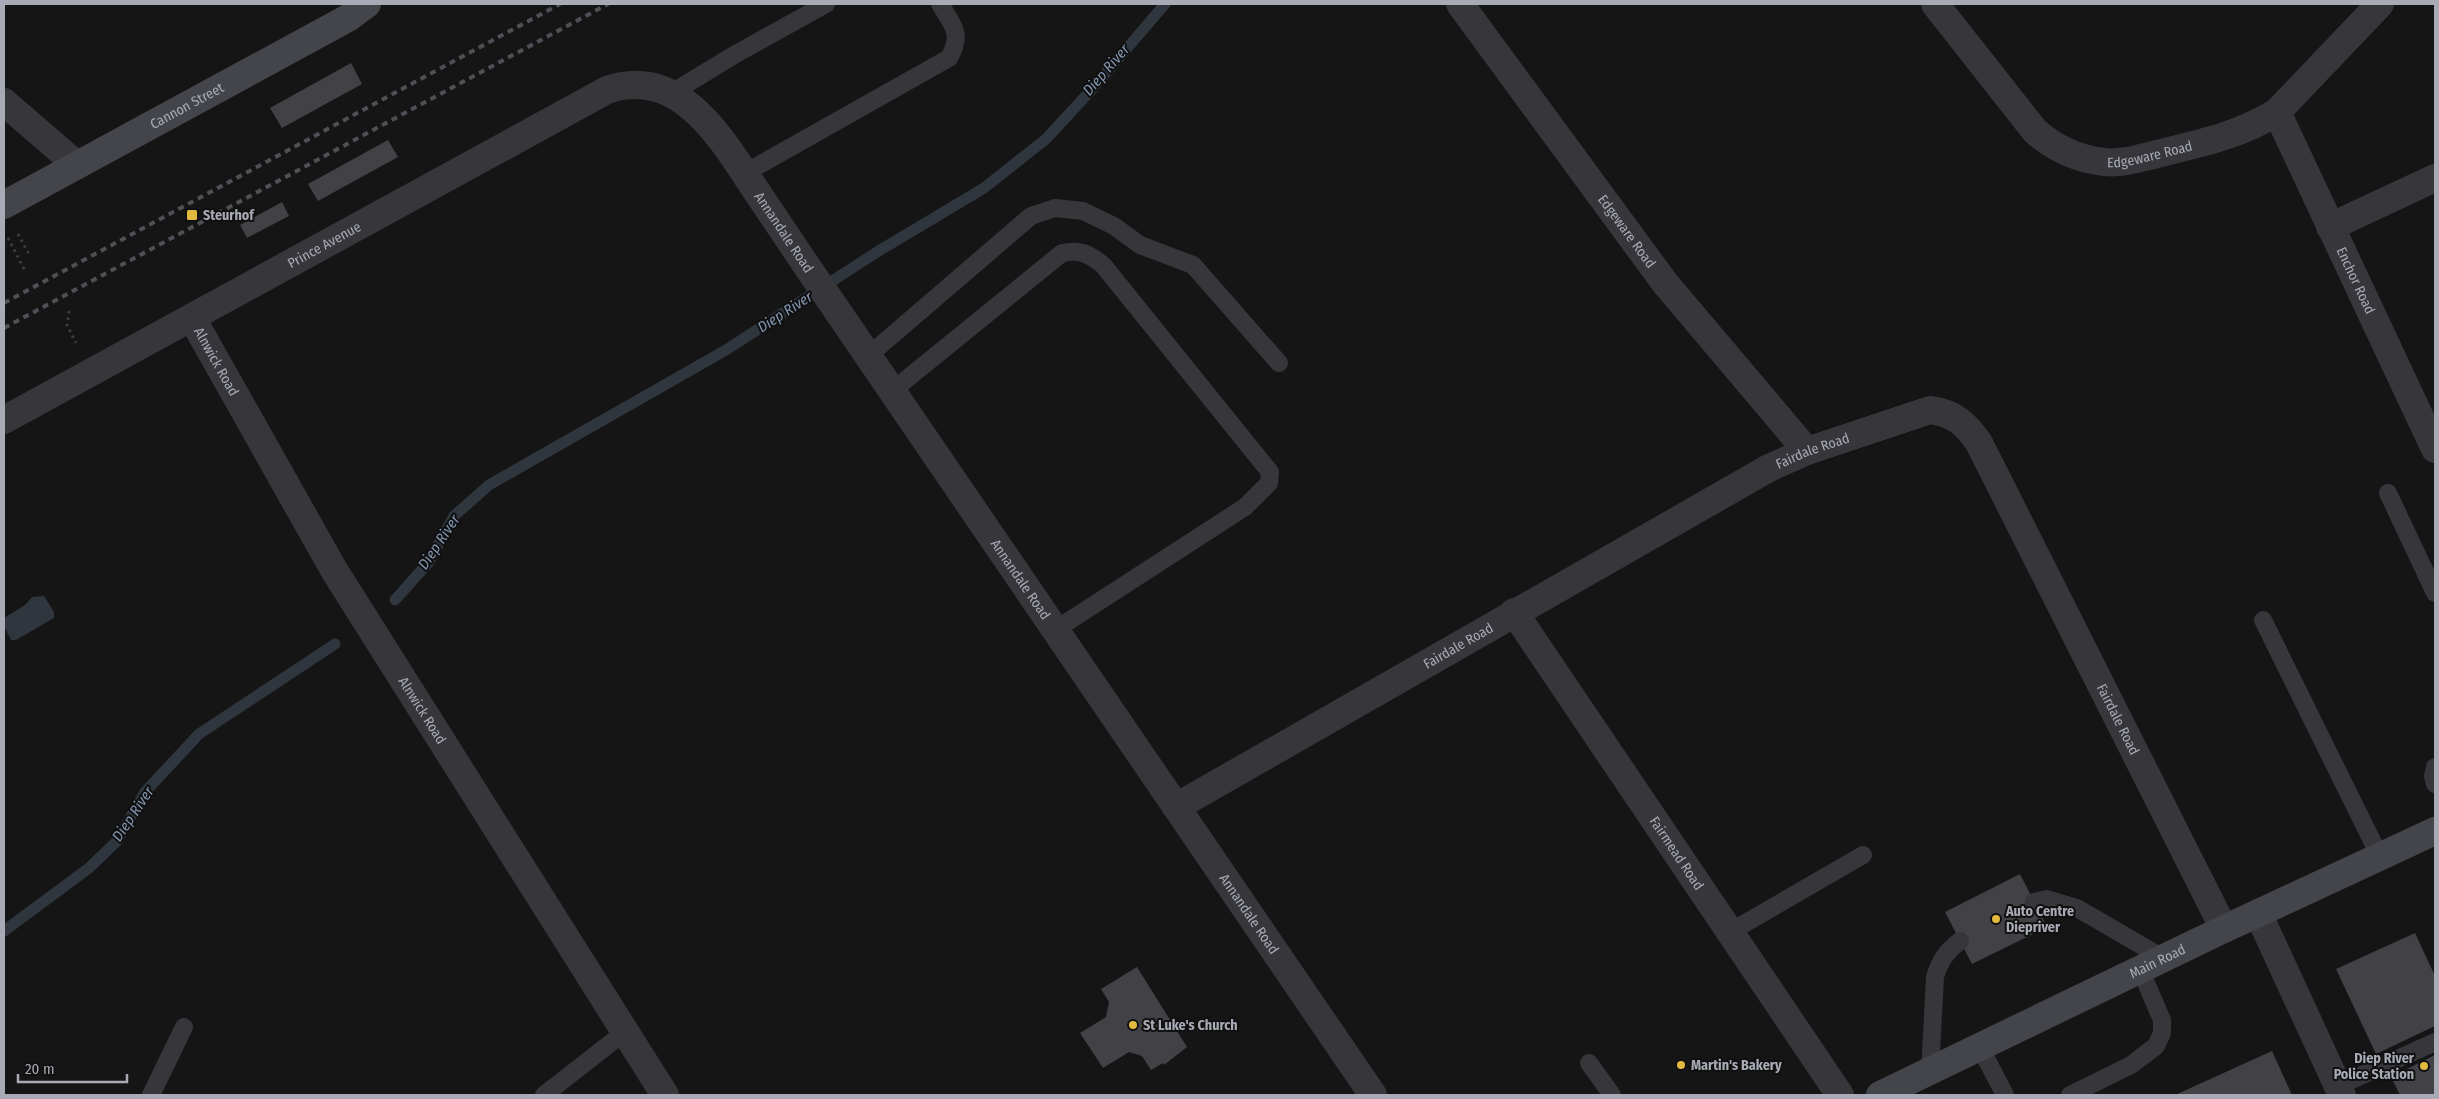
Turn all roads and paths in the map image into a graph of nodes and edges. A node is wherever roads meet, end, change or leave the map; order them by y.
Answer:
1 (367, 4) edge
2 (826, 4) edge
3 (940, 4) edge
4 (1460, 4) edge
5 (1936, 4) edge
6 (2380, 4) edge
7 (660, 91) junction
8 (4, 102) edge
9 (2277, 112) junction
10 (77, 165) junction
11 (745, 173) junction
12 (2435, 178) edge
13 (4, 205) edge
14 (2330, 227) junction
15 (30, 256) dead end
16 (25, 271) dead end
17 (69, 311) dead end
18 (192, 318) junction
19 (67, 325) dead end
20 (868, 356) junction
21 (1279, 362) dead end
22 (892, 391) junction
23 (4, 420) edge
24 (2435, 449) edge
25 (1806, 451) junction
26 (2388, 493) dead end
27 (2434, 588) edge
28 (1514, 612) junction
29 (2262, 620) dead end
30 (1055, 630) junction
31 (2435, 767) edge
32 (2435, 784) edge
33 (1176, 807) junction
34 (2435, 831) edge
35 (1863, 855) dead end
36 (2380, 857) junction
37 (2034, 902) dead end
38 (2258, 913) junction
39 (2224, 929) junction
40 (1730, 932) junction
41 (1960, 941) dead end
42 (2152, 964) junction
43 (184, 1027) dead end
44 (626, 1031) junction
45 (2435, 1042) edge
46 (1980, 1047) junction
47 (1589, 1064) dead end
48 (1930, 1071) junction
49 (2340, 1091) edge
50 (151, 1095) edge
51 (544, 1095) edge
52 (665, 1095) edge
53 (1373, 1095) edge
54 (1612, 1095) edge
55 (1840, 1095) edge
56 (1880, 1095) edge
57 (2005, 1095) edge
58 (2070, 1095) edge

1 - 10 main road, Cannon Street
2 - 7 lane
3 - 11 lane
4 - 25 street, Edgeware Road
5 - 9 street, Edgeware Road
6 - 9 street, Edgeware Road
7 - 11 street, Annandale Road
7 - 18 street, Prince Avenue
8 - 10 street
9 - 14 street, Enchor Road
10 - 13 main road, Cannon Street
11 - 20 street, Annandale Road
12 - 14 street
14 - 24 street, Enchor Road
15 - 16 path
17 - 19 path
18 - 23 street, Prince Avenue
18 - 44 street, Alnwick Road
20 - 21 lane
20 - 22 street, Annandale Road
22 - 30 street, Annandale Road
22 - 30 lane
25 - 28 street, Fairdale Road
25 - 39 street, Fairdale Road
26 - 27 lane
28 - 33 street, Fairdale Road
28 - 40 street, Fairmead Road
29 - 36 lane
30 - 33 street, Annandale Road
31 - 32 lane
33 - 53 street, Annandale Road
34 - 36 main road, Main Road
35 - 40 lane
36 - 38 main road, Main Road
37 - 42 lane
38 - 39 main road, Main Road
38 - 49 street
39 - 42 main road, Main Road
40 - 55 street, Fairmead Road
41 - 48 lane
42 - 46 main road, Main Road
42 - 58 lane
43 - 50 lane
44 - 51 lane
44 - 52 street, Alnwick Road
45 - 49 lane
46 - 48 main road, Main Road
46 - 57 lane
47 - 54 lane
48 - 56 main road, Main Road

